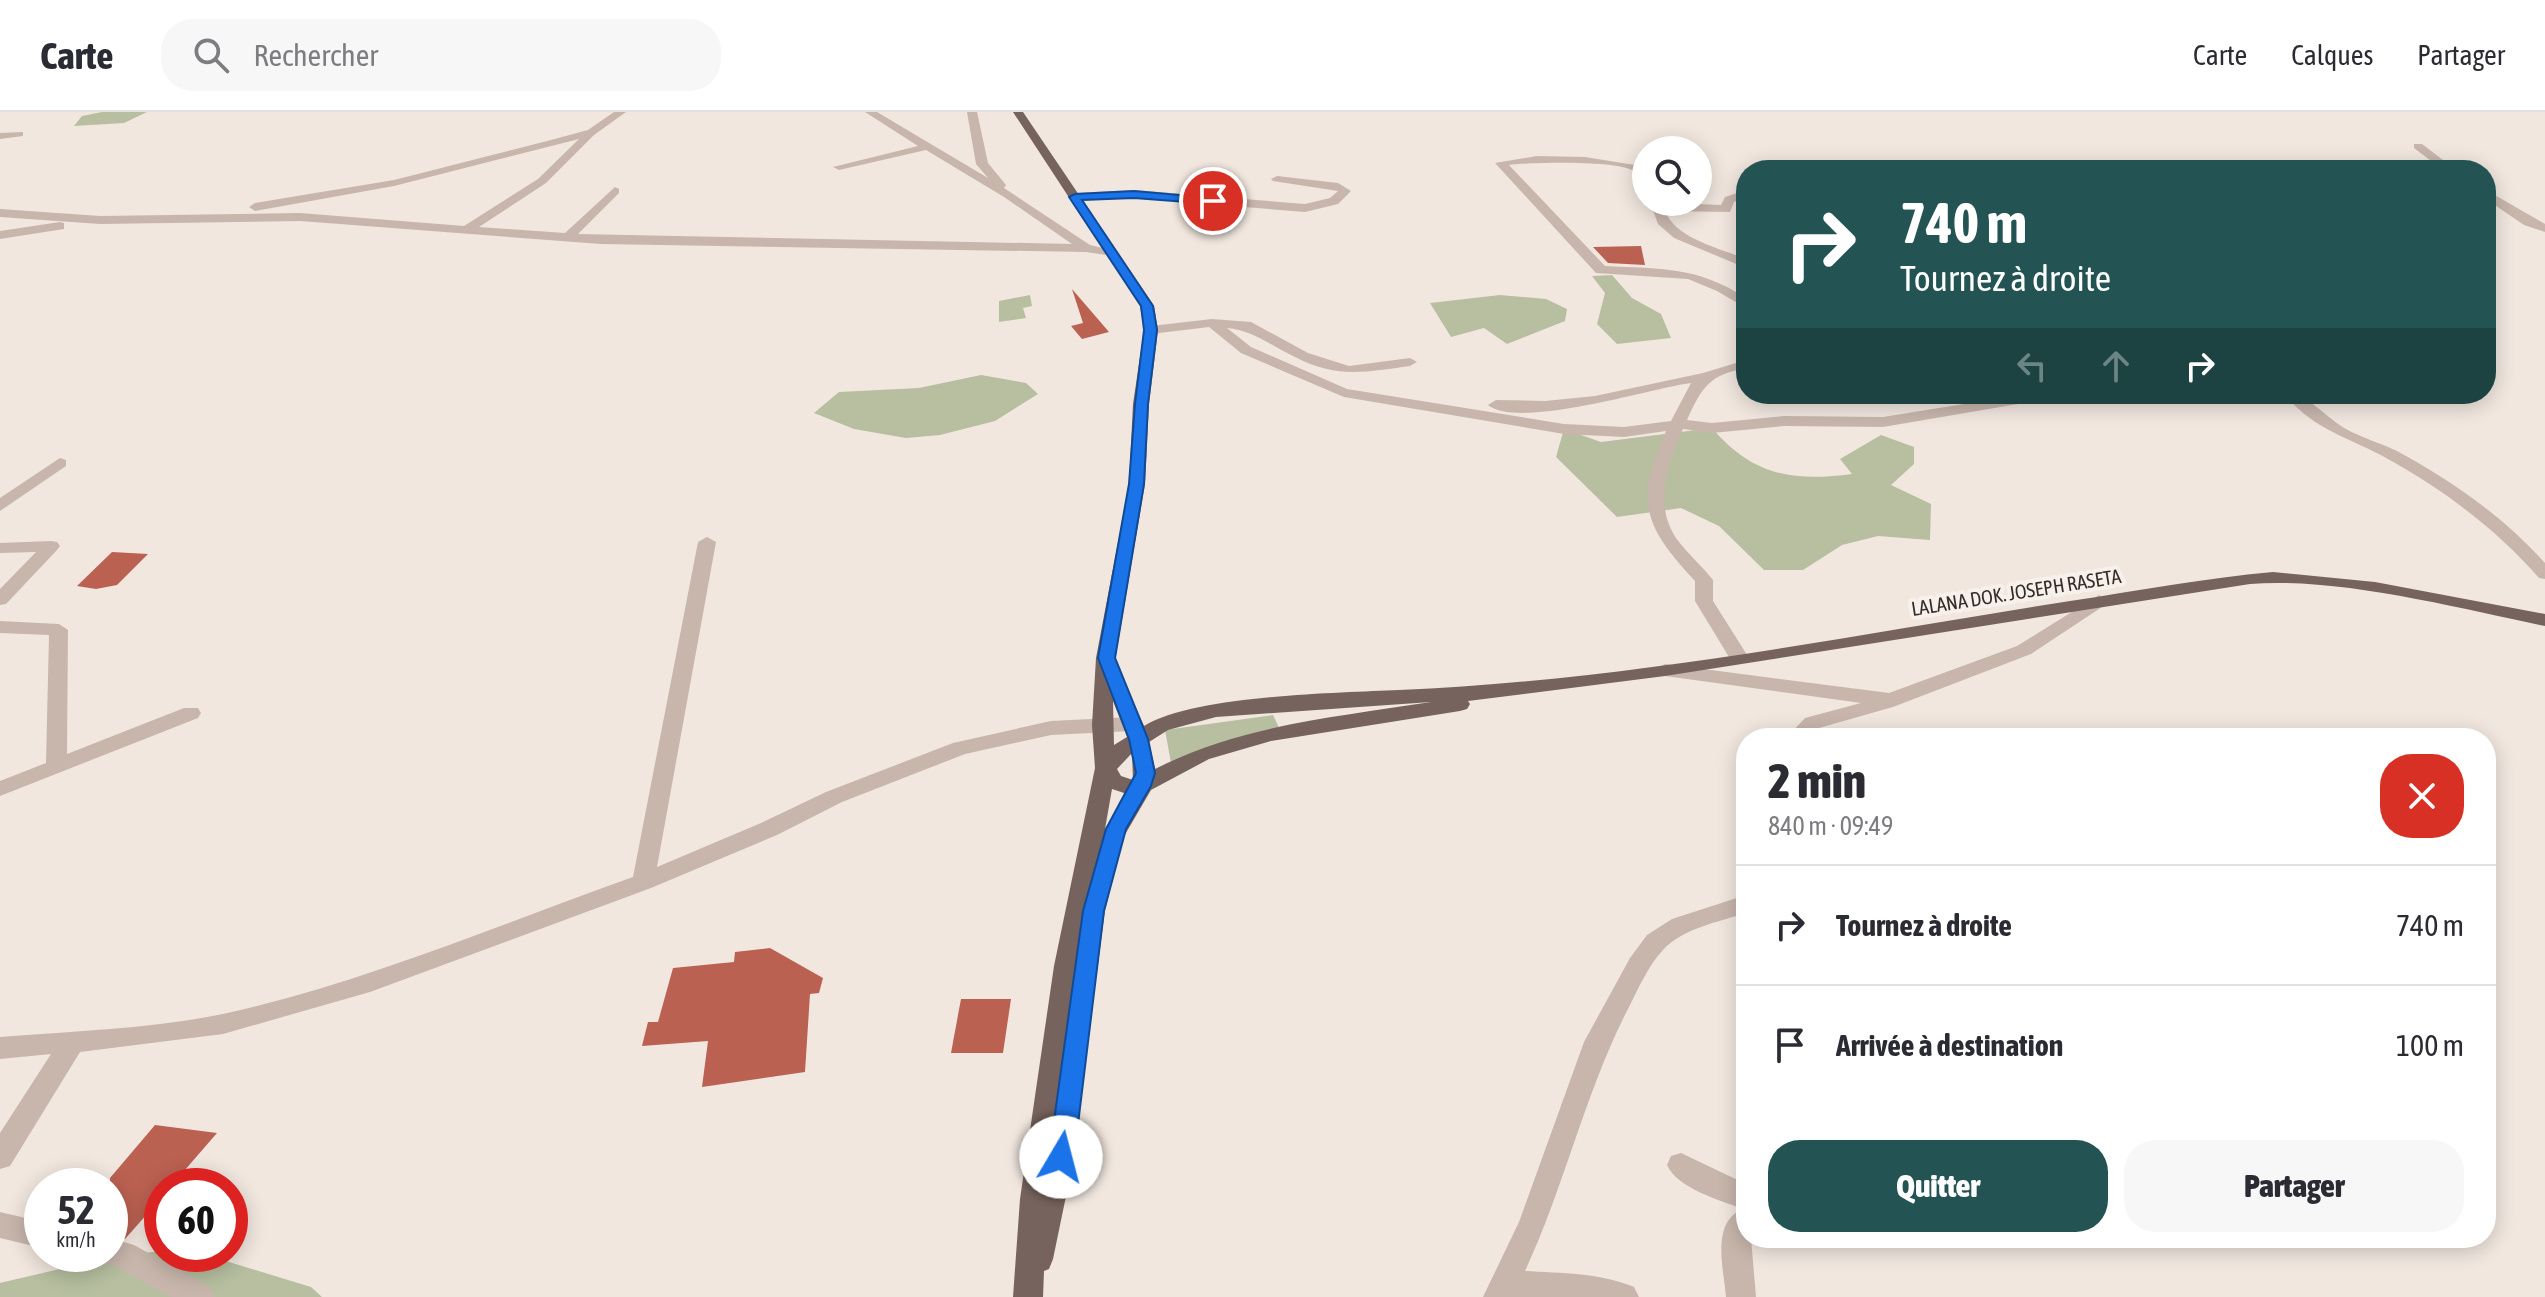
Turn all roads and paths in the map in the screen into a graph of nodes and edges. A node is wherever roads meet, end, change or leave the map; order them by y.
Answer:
1 (621, 112) edge
2 (870, 112) edge
3 (972, 112) edge
4 (1018, 112) edge
5 (592, 132) junction
6 (19, 134) dead end
7 (0, 136) edge
8 (2418, 146) dead end
9 (926, 147) junction
10 (2437, 160) edge
11 (839, 167) dead end
12 (1632, 167) edge
13 (1277, 179) dead end
14 (615, 191) dead end
15 (1008, 195) junction
16 (1075, 197) junction
17 (1736, 198) edge
18 (2496, 201) edge
19 (1712, 208) edge
20 (0, 213) edge
21 (1661, 216) edge
22 (184, 218) junction
23 (100, 220) junction
24 (2545, 228) edge
25 (468, 229) junction
26 (0, 235) edge
27 (567, 238) junction
28 (1086, 248) junction
29 (1113, 252) junction
30 (1736, 260) edge
31 (1736, 297) edge
32 (1212, 323) junction
33 (1151, 330) junction
34 (1410, 362) dead end
35 (1736, 366) edge
36 (1708, 377) junction
37 (1992, 404) edge
38 (2304, 404) edge
39 (1432, 405) junction
40 (1680, 424) junction
41 (60, 463) dead end
42 (0, 506) edge
43 (707, 542) dead end
44 (0, 548) edge
45 (2545, 574) edge
46 (0, 600) edge
47 (2099, 601) junction
48 (2545, 620) edge
49 (0, 627) edge
50 (1106, 658) junction
51 (1739, 658) junction
52 (1665, 670) junction
53 (1494, 693) junction
54 (1890, 700) junction
55 (1276, 705) junction
56 (191, 713) dead end
57 (1102, 725) junction
58 (1807, 728) edge
59 (1292, 730) junction
60 (1134, 732) junction
61 (56, 768) junction
62 (1106, 768) junction
63 (1141, 786) junction
64 (0, 789) edge
65 (643, 882) junction
66 (1736, 907) edge
67 (74, 1040) junction
68 (0, 1048) edge
69 (0, 1157) edge
70 (1681, 1165) dead end
71 (1736, 1193) edge
72 (0, 1225) edge
73 (24, 1231) edge
74 (1736, 1248) edge
75 (128, 1257) edge
76 (1501, 1291) edge
77 (200, 1297) edge
78 (1028, 1297) edge
79 (1624, 1297) edge
80 (1741, 1297) edge

1 - 5 street
2 - 9 street
3 - 15 street
4 - 16 main road
5 - 22 street
5 - 25 street
6 - 7 street
8 - 10 street
9 - 11 street
9 - 15 street
12 - 31 street
13 - 16 street
14 - 27 street
15 - 28 street
16 - 29 main road
17 - 19 street
18 - 24 street
20 - 23 street
21 - 30 street
22 - 23 street
22 - 25 street
23 - 26 street
25 - 27 street
27 - 28 street
28 - 29 street
29 - 33 main road
32 - 33 street
32 - 34 street
32 - 39 street
33 - 50 main road
35 - 36 street
36 - 39 street
36 - 40 street
37 - 40 street
38 - 45 street
39 - 40 street
40 - 51 street
41 - 42 street
43 - 65 street
44 - 46 street
47 - 48 main road, LALANA DOK. JOSEPH RASETA
47 - 51 main road, LALANA DOK. JOSEPH RASETA
47 - 54 street
49 - 61 street
50 - 57 main road
50 - 60 main road
51 - 52 main road, LALANA DOK. JOSEPH RASETA
52 - 53 main road, LALANA DOK. JOSEPH RASETA
52 - 54 street
53 - 55 main road
53 - 59 main road
54 - 58 street
55 - 59 main road
55 - 60 main road
56 - 61 street
57 - 60 street
57 - 62 main road
57 - 65 street
59 - 63 main road
60 - 62 main road
60 - 63 main road
61 - 64 street
62 - 63 main road
62 - 78 main road
63 - 78 main road
65 - 67 street
66 - 76 street
67 - 68 street
67 - 69 street
70 - 71 street
72 - 73 street
74 - 80 street
75 - 77 street
76 - 79 street

